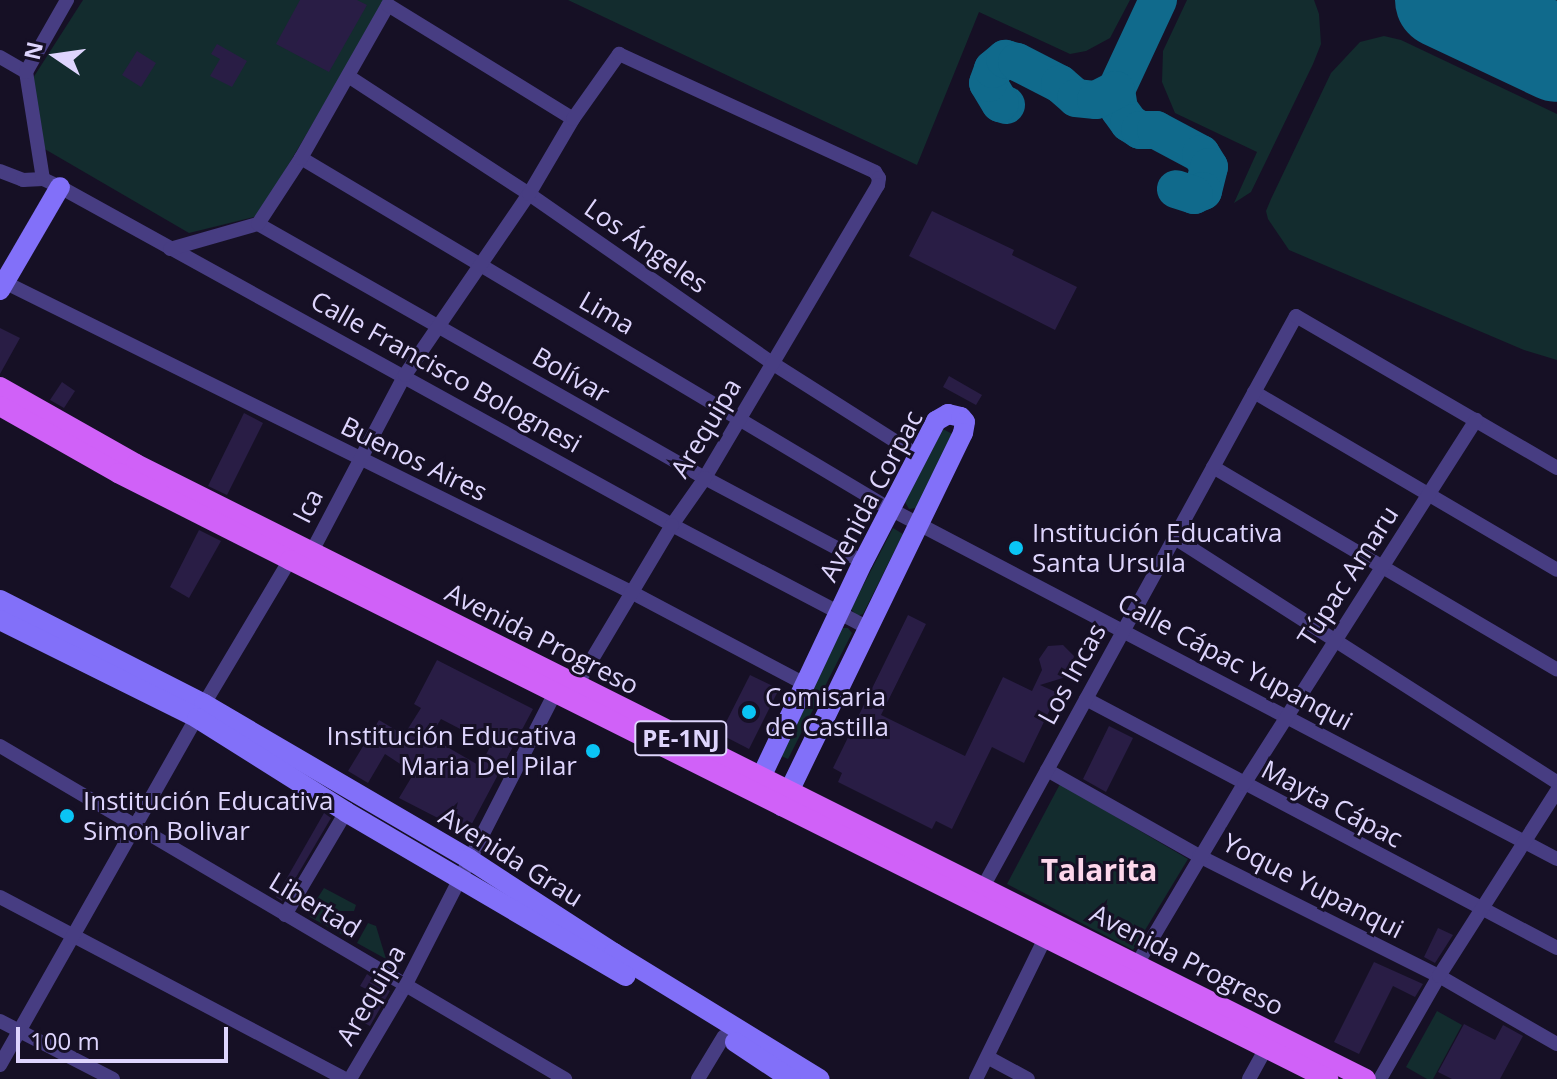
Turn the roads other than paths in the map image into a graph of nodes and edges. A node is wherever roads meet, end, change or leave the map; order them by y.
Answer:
1 (66, 0) edge
2 (0, 57) edge
3 (26, 72) junction
4 (348, 76) junction
5 (573, 119) junction
6 (301, 158) junction
7 (0, 171) edge
8 (879, 178) joint
9 (51, 183) junction
10 (529, 194) junction
11 (258, 224) junction
12 (170, 249) junction
13 (480, 267) junction
14 (1, 284) edge
15 (439, 328) junction
16 (772, 363) junction
17 (405, 375) junction
18 (0, 387) edge
19 (1254, 392) junction
20 (0, 406) edge
21 (740, 418) junction
22 (1476, 420) junction
23 (917, 455) junction
24 (359, 459) junction
25 (1213, 467) junction
26 (1557, 468) edge
27 (705, 478) junction
28 (1429, 494) junction
29 (890, 509) junction
30 (918, 524) junction
31 (672, 525) junction
32 (1175, 538) junction
33 (311, 553) junction
34 (290, 560) junction
35 (863, 562) junction
36 (1383, 568) junction
37 (1557, 570) edge
38 (631, 592) junction
39 (0, 600) edge
40 (839, 613) junction
41 (0, 620) edge
42 (866, 627) junction
43 (1124, 630) junction
44 (1335, 642) junction
45 (1557, 670) edge
46 (805, 684) junction
47 (566, 689) junction
48 (1086, 699) junction
49 (200, 711) junction
50 (1287, 717) junction
51 (0, 746) edge
52 (1047, 770) junction
53 (1557, 782) edge
54 (1244, 784) junction
55 (757, 785) junction
56 (1557, 791) edge
57 (785, 799) junction
58 (346, 812) junction
59 (135, 825) junction
60 (1524, 842) junction
61 (1199, 856) junction
62 (1557, 859) edge
63 (464, 868) junction
64 (983, 887) junction
65 (0, 897) edge
66 (1482, 910) junction
67 (285, 915) junction
68 (73, 934) junction
69 (1046, 936) junction
70 (1557, 948) edge
71 (1137, 964) junction
72 (1439, 976) junction
73 (405, 986) junction
74 (0, 1021) edge
75 (20, 1031) junction
76 (724, 1036) junction
77 (1270, 1040) junction
78 (1557, 1044) edge
79 (989, 1058) junction
80 (0, 1065) edge
81 (113, 1079) edge
82 (348, 1079) edge
83 (565, 1079) edge
84 (698, 1079) edge
85 (791, 1079) edge
86 (820, 1079) edge
87 (976, 1079) edge
88 (1028, 1079) edge
89 (1249, 1079) edge
90 (1328, 1079) edge
91 (1366, 1079) edge
92 (1380, 1079) edge

1 - 3 street
2 - 3 street
3 - 9 street
4 - 5 street
4 - 6 street
4 - 10 street, Los Ángeles
5 - 8 street, Ica
5 - 10 street, Ica
6 - 11 street
6 - 13 street, Lima
7 - 9 street, Calle Francisco Bolognesi
8 - 16 street, Arequipa
9 - 12 street, Calle Francisco Bolognesi
9 - 14 street
10 - 13 street, Ica
10 - 16 street, Los Ángeles
11 - 12 street
11 - 15 street, Bolívar
12 - 17 street, Calle Francisco Bolognesi
13 - 15 street, Ica
13 - 21 street, Lima
14 - 24 street, Buenos Aires
15 - 17 street, Ica
15 - 27 street, Bolívar
16 - 21 street, Arequipa
16 - 23 street, Los Ángeles
17 - 24 street, Ica
17 - 31 street, Calle Francisco Bolognesi
18 - 33 main road, Avenida Progreso / PE-1NJ
19 - 22 street, Los Incas
19 - 25 street, Los Incas
19 - 28 street
20 - 34 main road, Avenida Progreso / PE-1NJ
21 - 27 street, Arequipa
21 - 29 street, Lima
22 - 26 street
22 - 28 street, Túpac Amaru
23 - 29 street, Avenida Corpac
23 - 30 street, Avenida Corpac
24 - 33 street, Ica
24 - 38 street, Buenos Aires
25 - 32 street, Los Incas
25 - 36 street
27 - 31 street, Arequipa
27 - 35 street, Bolívar
28 - 36 street, Túpac Amaru
28 - 37 street
29 - 30 street, Calle Cápac Yupanqui
29 - 35 street, Avenida Corpac
30 - 42 street, Avenida Corpac
30 - 43 street, Calle Cápac Yupanqui
31 - 38 street, Arequipa
31 - 40 street, Calle Francisco Bolognesi
32 - 43 street, Los Incas
32 - 44 street
33 - 34 street, Ica
33 - 47 main road, Avenida Progreso / PE-1NJ
34 - 47 main road, Avenida Progreso / PE-1NJ
34 - 49 street
35 - 40 street, Avenida Corpac
36 - 44 street, Túpac Amaru
36 - 45 street
38 - 46 street, Buenos Aires
38 - 47 street, Arequipa
39 - 49 street, Avenida Grau
40 - 42 street, Calle Francisco Bolognesi
40 - 46 street, Avenida Corpac
41 - 49 street, Avenida Grau
42 - 57 street, Avenida Corpac
43 - 48 street, Los Incas
43 - 50 street, Calle Cápac Yupanqui
44 - 50 street, Túpac Amaru
44 - 53 street
46 - 55 street, Avenida Corpac
47 - 55 main road, Avenida Progreso / PE-1NJ
47 - 63 street, Arequipa
48 - 52 street, Los Incas
48 - 54 street, Mayta Cápac
49 - 58 street, Avenida Grau
49 - 59 street
49 - 63 street, Avenida Grau
50 - 54 street, Túpac Amaru
50 - 60 street, Calle Cápac Yupanqui
51 - 59 street, Libertad
52 - 61 street, Yoque Yupanqui
52 - 64 street, Los Incas
54 - 61 street, Túpac Amaru
54 - 66 street, Mayta Cápac
55 - 57 main road, Avenida Progreso / PE-1NJ
56 - 60 street
57 - 64 main road, Avenida Progreso / PE-1NJ
57 - 69 main road, Avenida Progreso / PE-1NJ
58 - 63 street, Avenida Grau
58 - 67 street
59 - 67 street, Libertad
59 - 68 street
60 - 62 street, Calle Cápac Yupanqui
60 - 66 street
61 - 71 street, Túpac Amaru
61 - 72 street, Yoque Yupanqui
63 - 73 street, Arequipa
63 - 76 street, Avenida Grau
63 - 86 street, Avenida Grau
64 - 71 main road, Avenida Progreso / PE-1NJ
65 - 68 street
66 - 70 street, Mayta Cápac
66 - 72 street
67 - 73 street, Libertad
68 - 75 street
68 - 82 street
69 - 77 main road, Avenida Progreso / PE-1NJ
69 - 79 street
71 - 77 main road, Avenida Progreso / PE-1NJ
72 - 78 street, Yoque Yupanqui
72 - 92 street
73 - 82 street, Arequipa
73 - 83 street, Libertad
74 - 75 street
75 - 80 street
75 - 81 street
76 - 84 street
76 - 85 street, Avenida Grau
77 - 89 street
77 - 90 main road, Avenida Progreso / PE-1NJ
77 - 91 main road, Avenida Progreso / PE-1NJ
79 - 87 street
79 - 88 street

